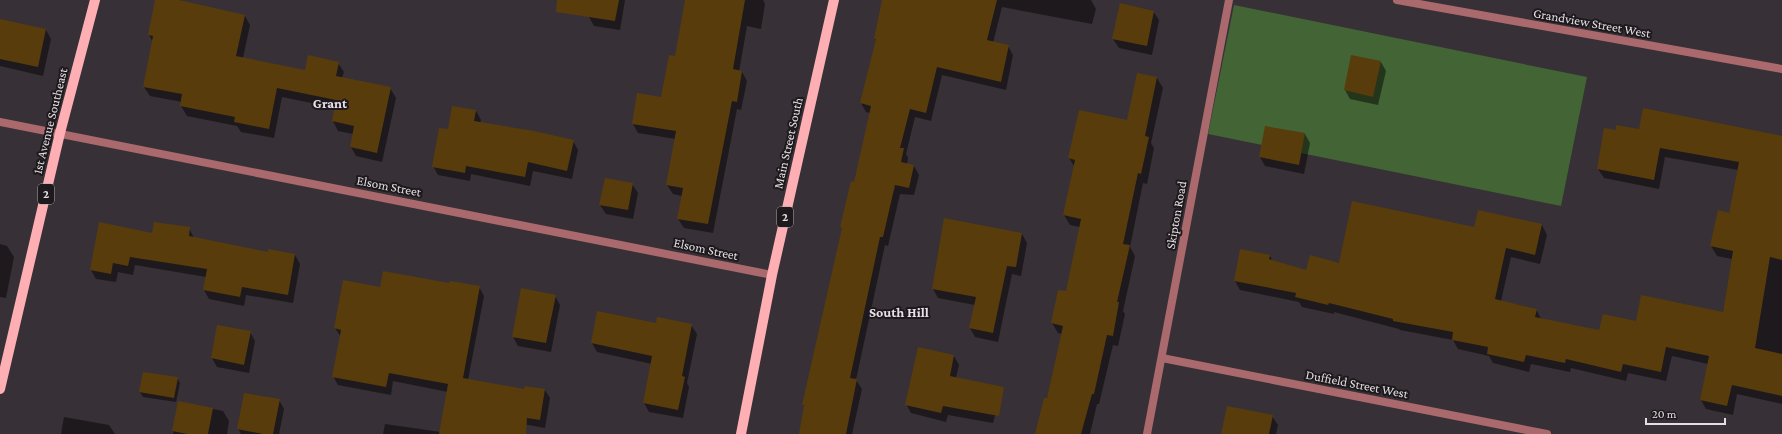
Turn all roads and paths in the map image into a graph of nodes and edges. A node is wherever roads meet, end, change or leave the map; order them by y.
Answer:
1 (96, 0) edge
2 (834, 0) edge
3 (1229, 0) edge
4 (1397, 0) edge
5 (1782, 69) edge
6 (0, 122) edge
7 (60, 133) junction
8 (772, 275) junction
9 (1162, 358) junction
10 (0, 389) edge
11 (741, 434) edge
12 (1147, 434) edge
13 (1547, 434) edge

1 - 7 main road, 1st Avenue Southeast / 2
2 - 8 main road, Main Street South / 2
3 - 9 street, Skipton Road
4 - 5 street, Grandview Street West
6 - 7 street, Elsom Street
7 - 8 street, Elsom Street
7 - 10 main road, 1st Avenue Southeast / 2
8 - 11 main road, Main Street South / 2
9 - 12 street, Skipton Road
9 - 13 street, Duffield Street West

